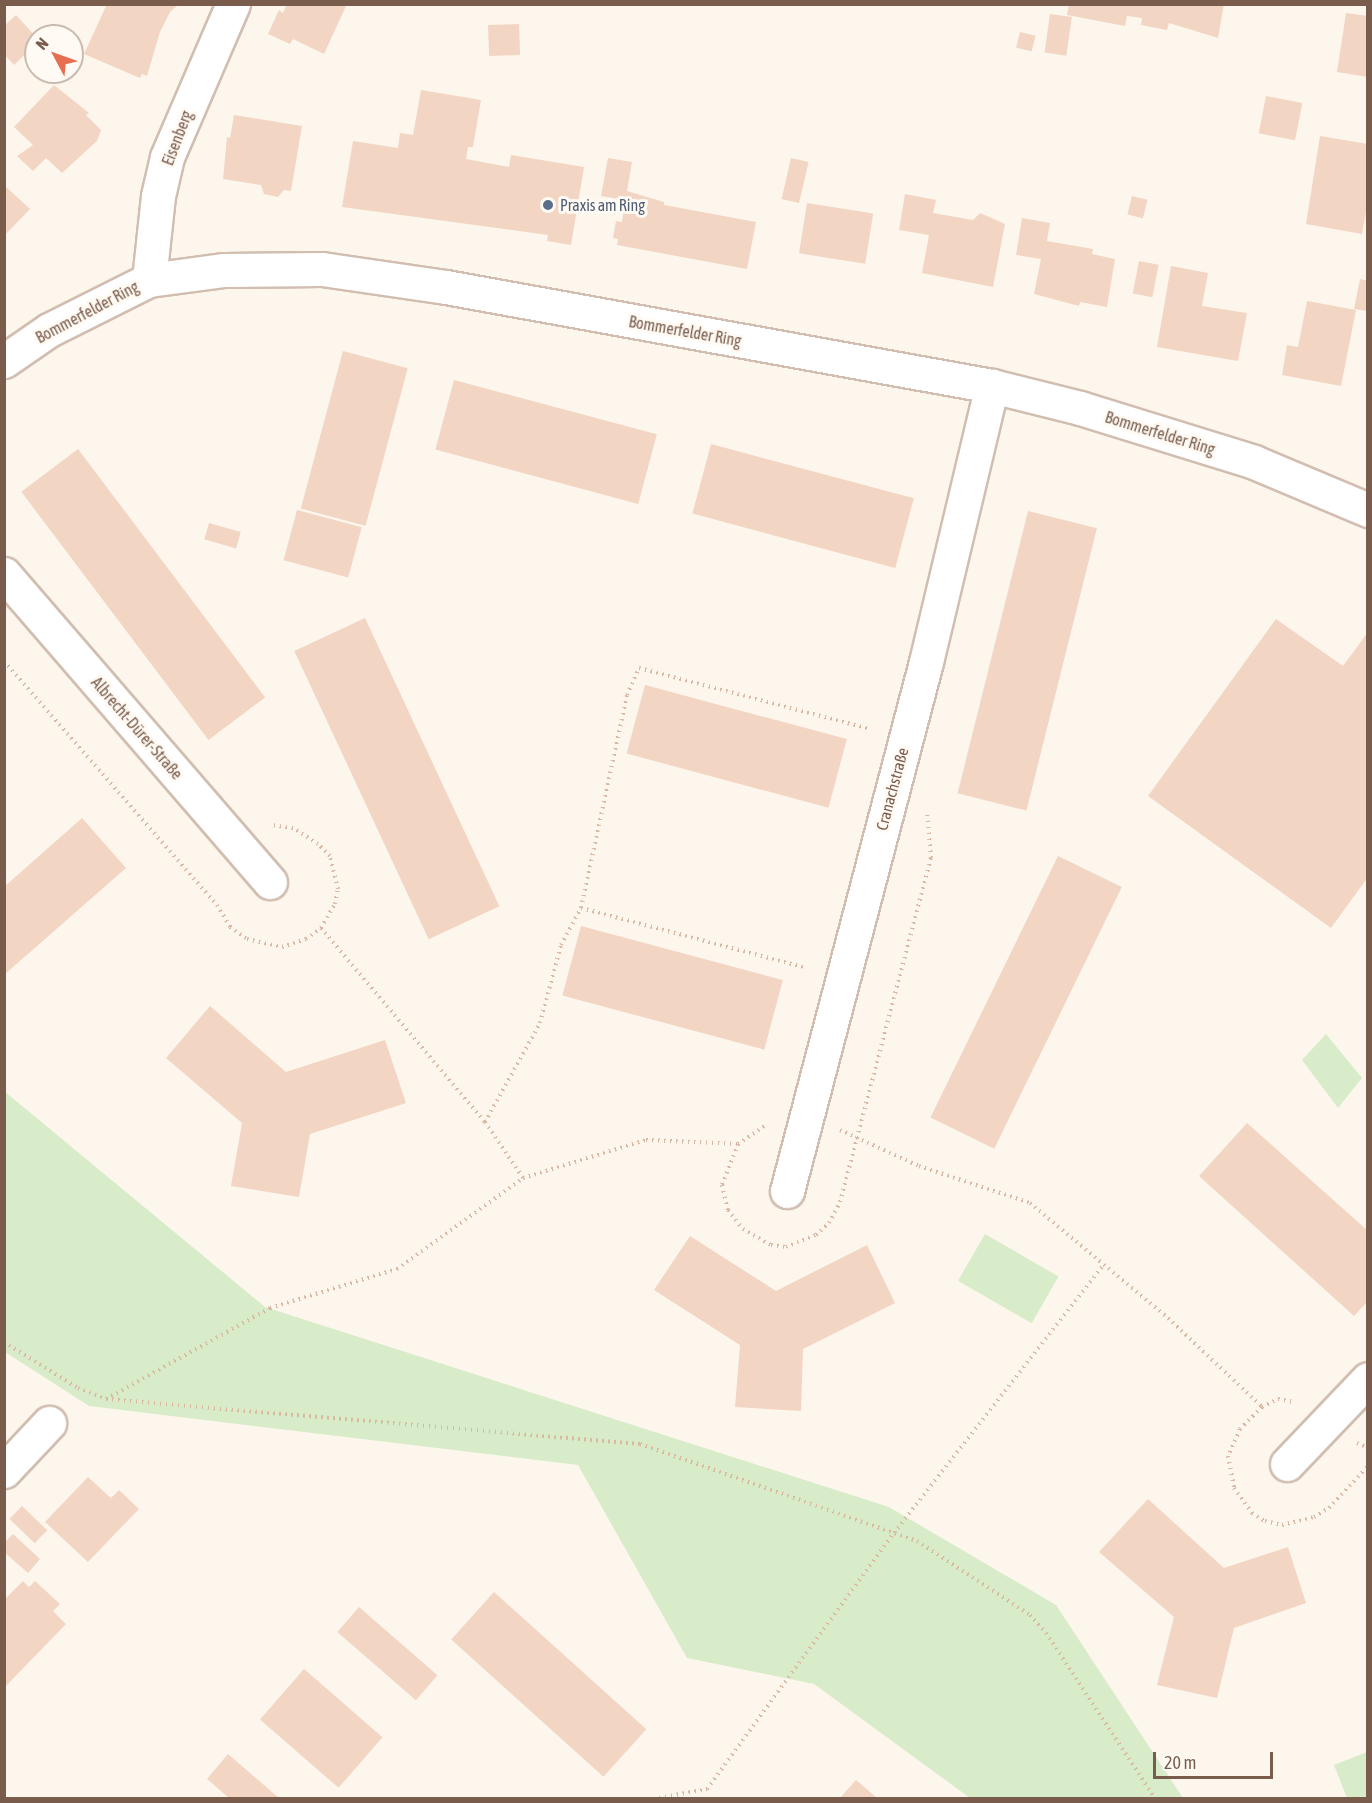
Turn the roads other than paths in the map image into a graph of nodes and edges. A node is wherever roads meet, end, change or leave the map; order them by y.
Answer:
1 (233, 4) edge
2 (149, 280) junction
3 (4, 361) edge
4 (992, 386) junction
5 (1368, 510) edge
6 (4, 574) edge
7 (270, 882) dead end
8 (787, 1191) dead end
9 (1368, 1379) edge
10 (49, 1423) dead end
11 (1287, 1464) dead end
12 (4, 1471) edge

1 - 2 street, Eisenberg
2 - 3 street, Bommerfelder Ring
2 - 4 street, Bommerfelder Ring
4 - 5 street, Bommerfelder Ring
4 - 8 street, Cranachstraße
6 - 7 street, Albrecht-Dürer-Straße
9 - 11 street
10 - 12 street

